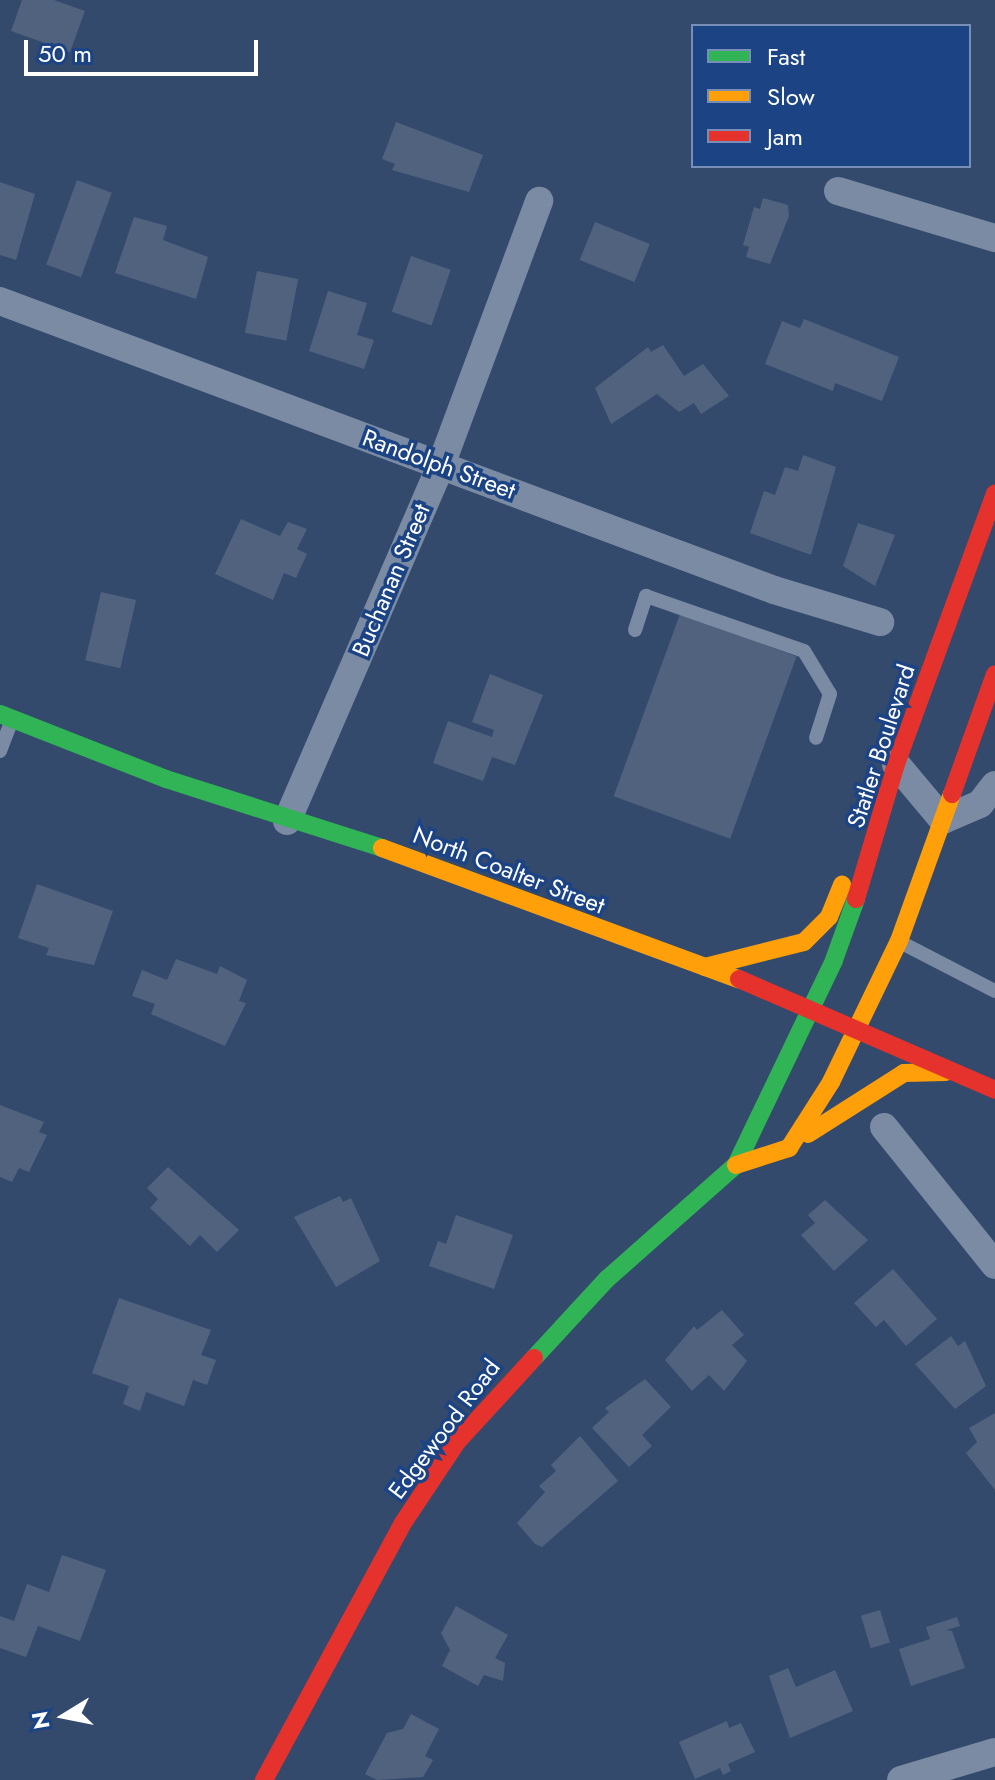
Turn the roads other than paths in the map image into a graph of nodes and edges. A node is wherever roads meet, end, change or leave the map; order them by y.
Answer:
1 (838, 191) dead end
2 (539, 201) dead end
3 (995, 238) edge
4 (0, 301) edge
5 (441, 465) junction
6 (995, 494) edge
7 (880, 622) dead end
8 (635, 630) dead end
9 (995, 674) edge
10 (6, 717) edge
11 (816, 738) dead end
12 (0, 751) edge
13 (896, 764) junction
14 (995, 785) edge
15 (943, 820) junction
16 (287, 821) junction
17 (899, 941) junction
18 (705, 967) junction
19 (995, 991) edge
20 (812, 1011) junction
21 (856, 1031) junction
22 (995, 1067) edge
23 (951, 1072) junction
24 (991, 1088) edge
25 (884, 1127) dead end
26 (789, 1148) junction
27 (736, 1165) junction
28 (995, 1265) edge
29 (995, 1752) edge
30 (264, 1780) edge
31 (901, 1780) edge

1 - 3 street
2 - 5 street, Buchanan Street
4 - 5 street, Randolph Street
5 - 7 street, Randolph Street
5 - 16 street, Buchanan Street
6 - 13 main road, Statler Boulevard
8 - 11 lane
9 - 15 main road
10 - 12 lane
10 - 16 main road, North Coalter Street
13 - 15 street
13 - 18 main road
13 - 20 main road, Statler Boulevard
14 - 15 street
15 - 17 main road
16 - 18 main road, North Coalter Street
17 - 19 lane
17 - 21 main road
18 - 20 main road, North Coalter Street
20 - 21 main road, North Coalter Street
20 - 27 main road, Edgewood Road
21 - 23 main road, North Coalter Street
21 - 26 main road
22 - 24 lane
23 - 24 main road, North Coalter Street
23 - 26 main road, Edgewood Road
25 - 28 street
26 - 27 main road, Edgewood Road
27 - 30 main road, Edgewood Road
29 - 31 street

